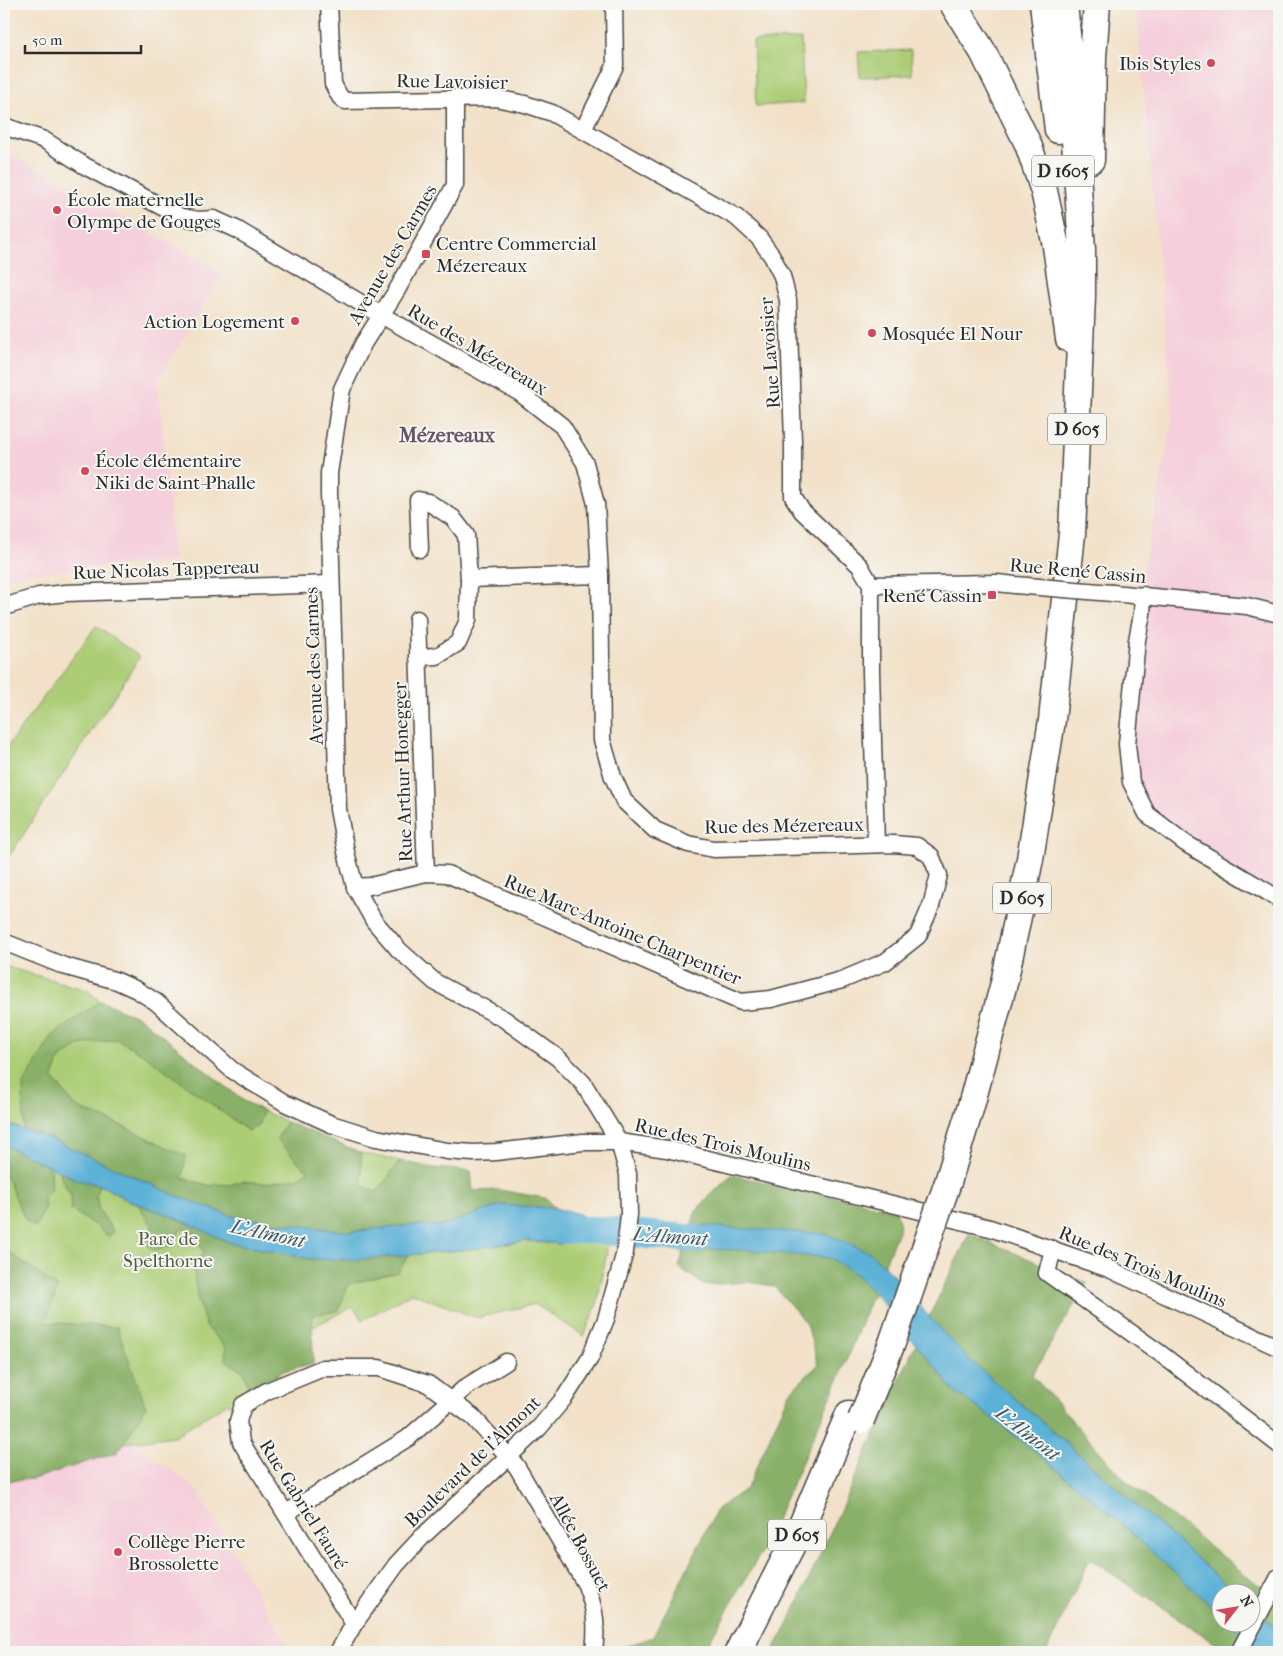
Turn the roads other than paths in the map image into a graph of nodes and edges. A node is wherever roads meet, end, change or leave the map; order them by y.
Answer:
1 (329, 4) edge
2 (614, 4) edge
3 (953, 4) edge
4 (1043, 4) edge
5 (1064, 4) edge
6 (1097, 4) edge
7 (455, 98) junction
8 (4, 120) edge
9 (4, 126) edge
10 (583, 130) junction
11 (1082, 250) junction
12 (381, 315) junction
13 (1069, 340) junction
14 (420, 549) dead end
15 (600, 575) junction
16 (468, 579) junction
17 (331, 584) junction
18 (871, 585) junction
19 (1143, 595) junction
20 (4, 607) edge
21 (1279, 614) edge
22 (417, 619) dead end
23 (418, 657) junction
24 (876, 844) junction
25 (426, 873) junction
26 (355, 887) junction
27 (1279, 899) edge
28 (4, 942) edge
29 (619, 1142) junction
30 (942, 1181) junction
31 (1053, 1249) junction
32 (1279, 1348) edge
33 (506, 1362) dead end
34 (451, 1401) junction
35 (855, 1417) junction
36 (1279, 1445) edge
37 (509, 1457) junction
38 (286, 1513) junction
39 (1279, 1577) edge
40 (354, 1624) junction
41 (1241, 1648) edge
42 (338, 1652) edge
43 (594, 1652) edge
44 (738, 1652) edge
45 (752, 1652) edge

1 - 7 street, Rue Lavoisier
2 - 10 street
3 - 13 main road
4 - 13 main road, D 1605
5 - 11 main road, D 1605
6 - 11 main road
7 - 10 street, Rue Lavoisier
7 - 12 street, Avenue des Carmes
8 - 9 street, Rue des Mézereaux
9 - 12 street, Rue des Mézereaux
10 - 18 street, Rue Lavoisier
11 - 30 main road, D 605
12 - 15 street, Rue des Mézereaux
12 - 17 street, Avenue des Carmes
13 - 30 main road, D 605
14 - 16 street, Rue Arthur Honegger
15 - 16 street
15 - 24 street, Rue des Mézereaux
16 - 23 street, Rue Arthur Honegger
17 - 20 street, Rue Nicolas Tappereau
17 - 26 street, Avenue des Carmes
18 - 19 street, Rue René Cassin, bridge
18 - 24 street
19 - 21 street, Rue René Cassin
19 - 27 street
22 - 23 street, Rue Arthur Honegger
23 - 25 street, Rue Arthur Honegger
24 - 25 street, Rue Marc-Antoine Charpentier
25 - 26 street, Rue Arthur Honegger
26 - 29 street, Avenue des Carmes
28 - 29 street, Rue des Trois Moulins
29 - 31 street, Rue des Trois Moulins
29 - 37 street, Boulevard de l'Almont
30 - 35 main road, D 605, bridge
31 - 32 street, Rue des Trois Moulins
31 - 36 street
33 - 34 street
34 - 37 street, Rue Gabriel Fauré
34 - 38 street
34 - 38 street, Rue Gabriel Fauré
35 - 44 main road, D 605
35 - 45 main road, D 605
37 - 40 street, Boulevard de l'Almont
37 - 43 street, Allée Bossuet
38 - 40 street, Rue Gabriel Fauré
39 - 41 street
40 - 42 street, Boulevard de l'Almont

